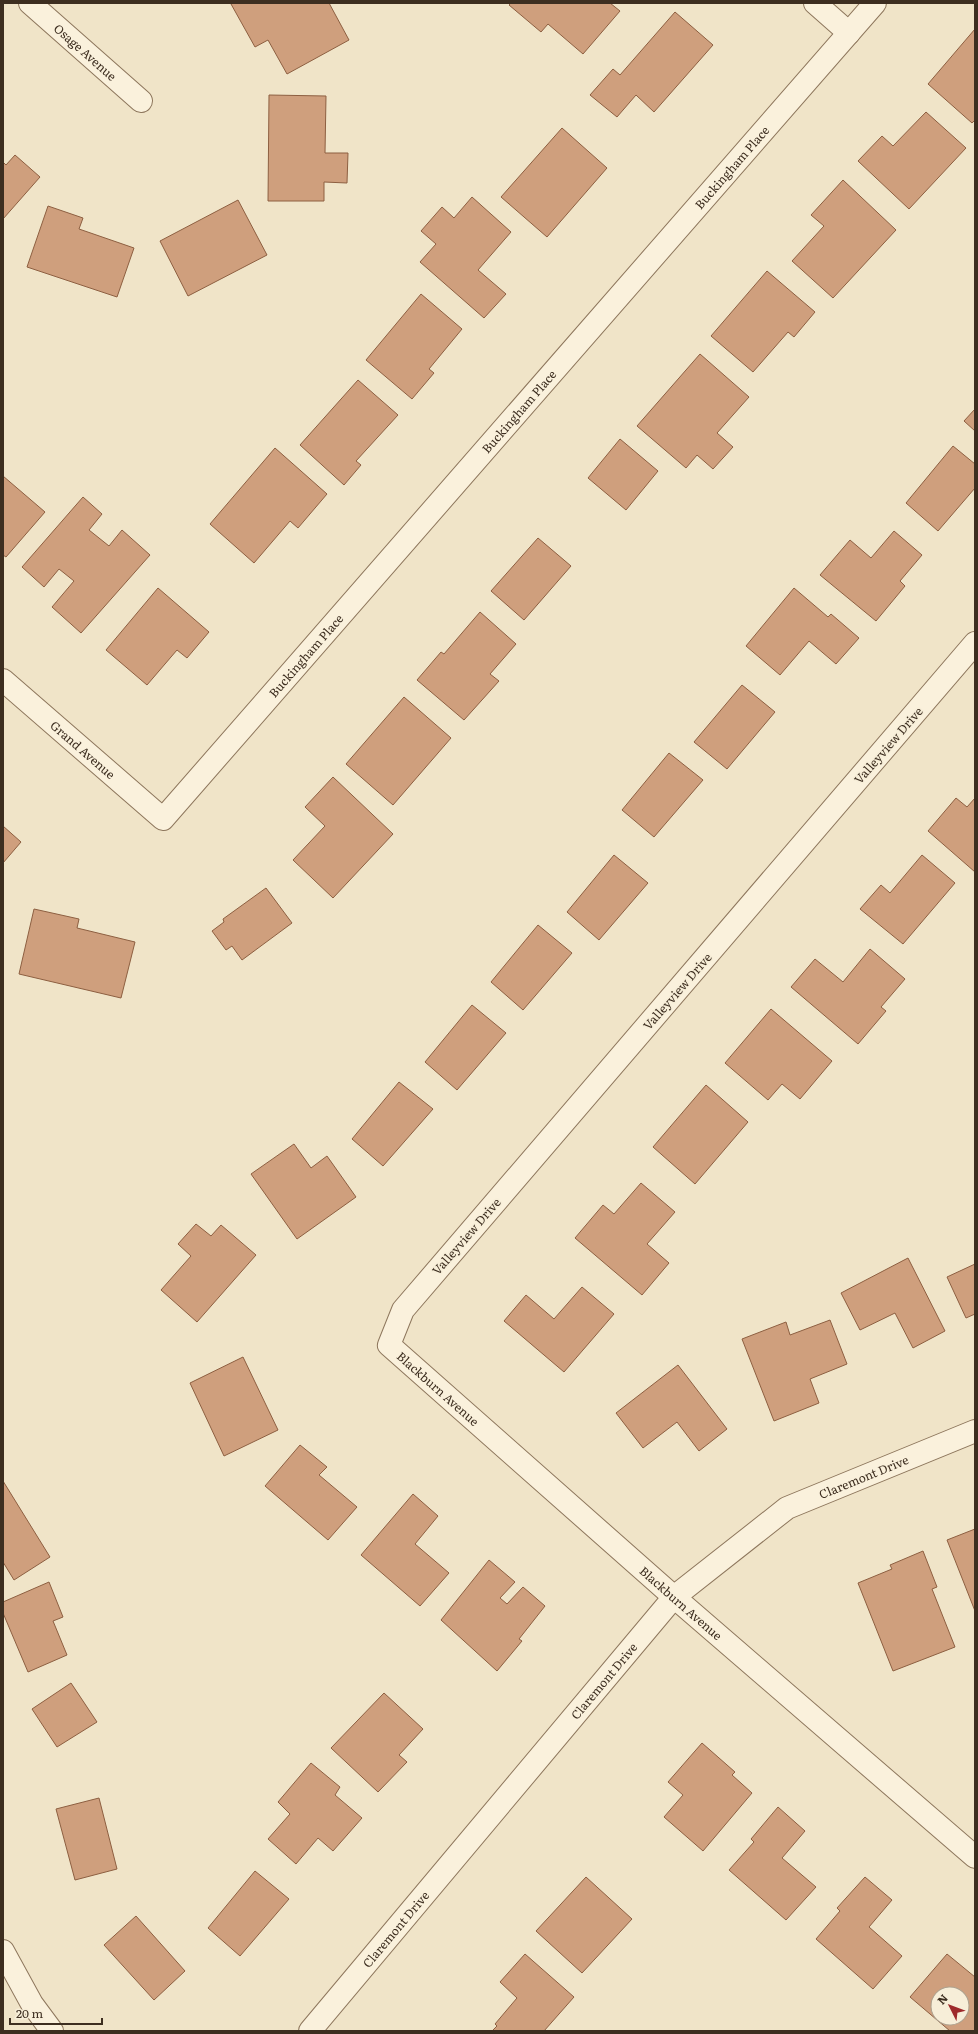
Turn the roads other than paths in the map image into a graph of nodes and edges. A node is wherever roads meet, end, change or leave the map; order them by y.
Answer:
1 (30, 3) edge
2 (814, 3) edge
3 (875, 3) edge
4 (849, 34) junction
5 (141, 101) dead end
6 (975, 643) edge
7 (3, 680) edge
8 (163, 819) joint
9 (389, 1345) joint
10 (975, 1431) edge
11 (674, 1597) junction
12 (975, 1857) edge
13 (3, 1951) edge
14 (52, 2031) edge
15 (310, 2031) edge

1 - 5 street, Osage Avenue
2 - 4 street
3 - 4 street, Buckingham Place
4 - 8 street, Buckingham Place
6 - 9 street, Valleyview Drive
7 - 8 street, Grand Avenue
9 - 11 street, Blackburn Avenue
10 - 11 street, Claremont Drive
11 - 12 street, Blackburn Avenue
11 - 15 street, Claremont Drive
13 - 14 street

